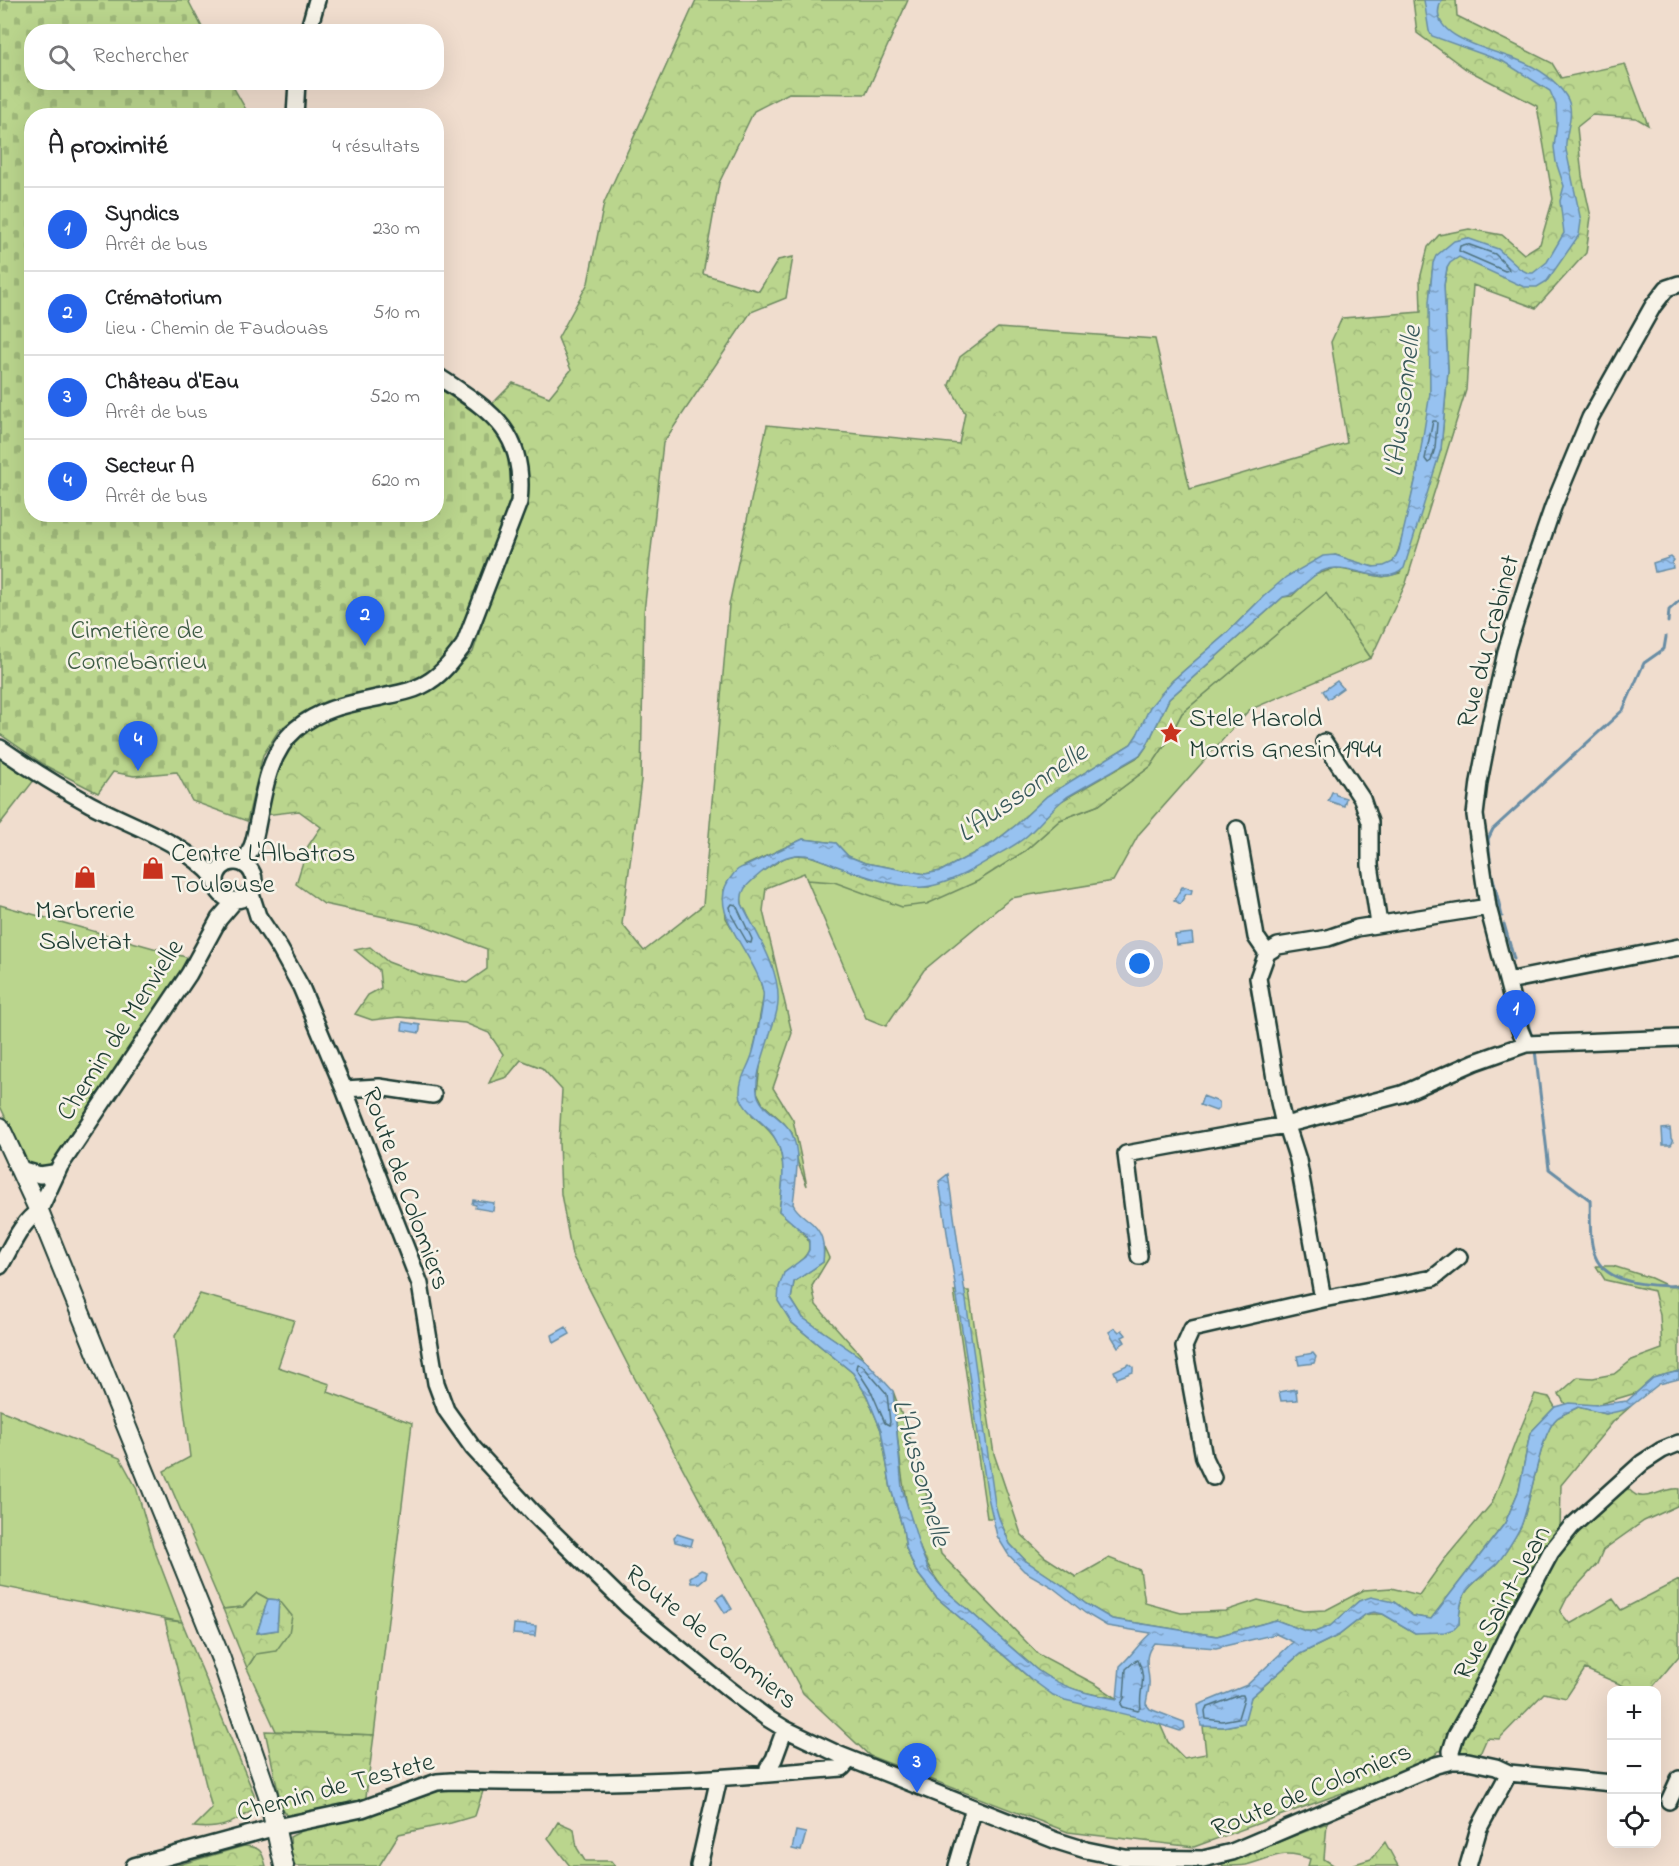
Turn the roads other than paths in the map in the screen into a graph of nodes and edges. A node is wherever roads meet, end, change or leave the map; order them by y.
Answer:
1 (317, 0) edge
2 (310, 24) edge
3 (297, 90) edge
4 (295, 108) edge
5 (1679, 284) edge
6 (444, 380) edge
7 (1324, 742) dead end
8 (0, 748) edge
9 (1237, 829) dead end
10 (189, 854) junction
11 (243, 863) junction
12 (225, 864) junction
13 (232, 892) junction
14 (1488, 907) junction
15 (1379, 924) junction
16 (1679, 947) edge
17 (1267, 953) junction
18 (1508, 981) junction
19 (1679, 1038) edge
20 (1531, 1044) junction
21 (344, 1089) junction
22 (433, 1095) dead end
23 (1285, 1125) junction
24 (0, 1127) edge
25 (20, 1169) junction
26 (56, 1169) junction
27 (37, 1205) junction
28 (1139, 1256) dead end
29 (1459, 1257) dead end
30 (0, 1266) edge
31 (1323, 1299) junction
32 (1679, 1443) edge
33 (1213, 1477) dead end
34 (785, 1729) junction
35 (850, 1759) junction
36 (1452, 1761) junction
37 (1509, 1773) junction
38 (768, 1774) junction
39 (719, 1778) junction
40 (1679, 1779) edge
41 (1607, 1783) edge
42 (1668, 1801) edge
43 (974, 1808) junction
44 (276, 1827) junction
45 (1154, 1863) edge
46 (134, 1866) edge
47 (284, 1866) edge
48 (699, 1866) edge
49 (957, 1866) edge
50 (1468, 1866) edge

1 - 2 street
3 - 4 street
5 - 14 street, Rue du Crabinet
6 - 11 street
7 - 15 street
8 - 10 street, Route de Colomiers
9 - 17 street
10 - 12 street, Route de Colomiers
10 - 13 street, Route de Colomiers
11 - 12 street, Route de Colomiers
11 - 13 street
12 - 13 street, Chemin de Menvielle
13 - 21 street, Route de Colomiers
13 - 26 street, Chemin de Menvielle
14 - 15 street
14 - 18 street, Rue du Crabinet
15 - 17 street
16 - 18 street
17 - 23 street
18 - 20 street, Rue du Crabinet
19 - 20 street
20 - 23 street
21 - 22 street
21 - 34 street, Route de Colomiers
23 - 28 street
23 - 31 street
24 - 25 main road
25 - 26 street
25 - 27 main road
26 - 27 street, Chemin de Menvielle
27 - 30 street, Chemin de Menvielle
27 - 44 main road
29 - 31 street
31 - 33 street
32 - 36 street, Rue Saint-Jean
34 - 35 street, Route de Colomiers
34 - 38 street
35 - 38 street, Chemin de Testete
35 - 43 street, Route de Colomiers
36 - 37 street, Route de Colomiers
36 - 45 street, Route de Colomiers
37 - 41 street, Route de Colomiers
37 - 50 street
38 - 39 street, Chemin de Testete
39 - 44 street, Chemin de Testete
39 - 48 street
40 - 42 street
43 - 45 street, Route de Colomiers
43 - 49 street
44 - 46 street, Chemin de Testete
44 - 47 main road

